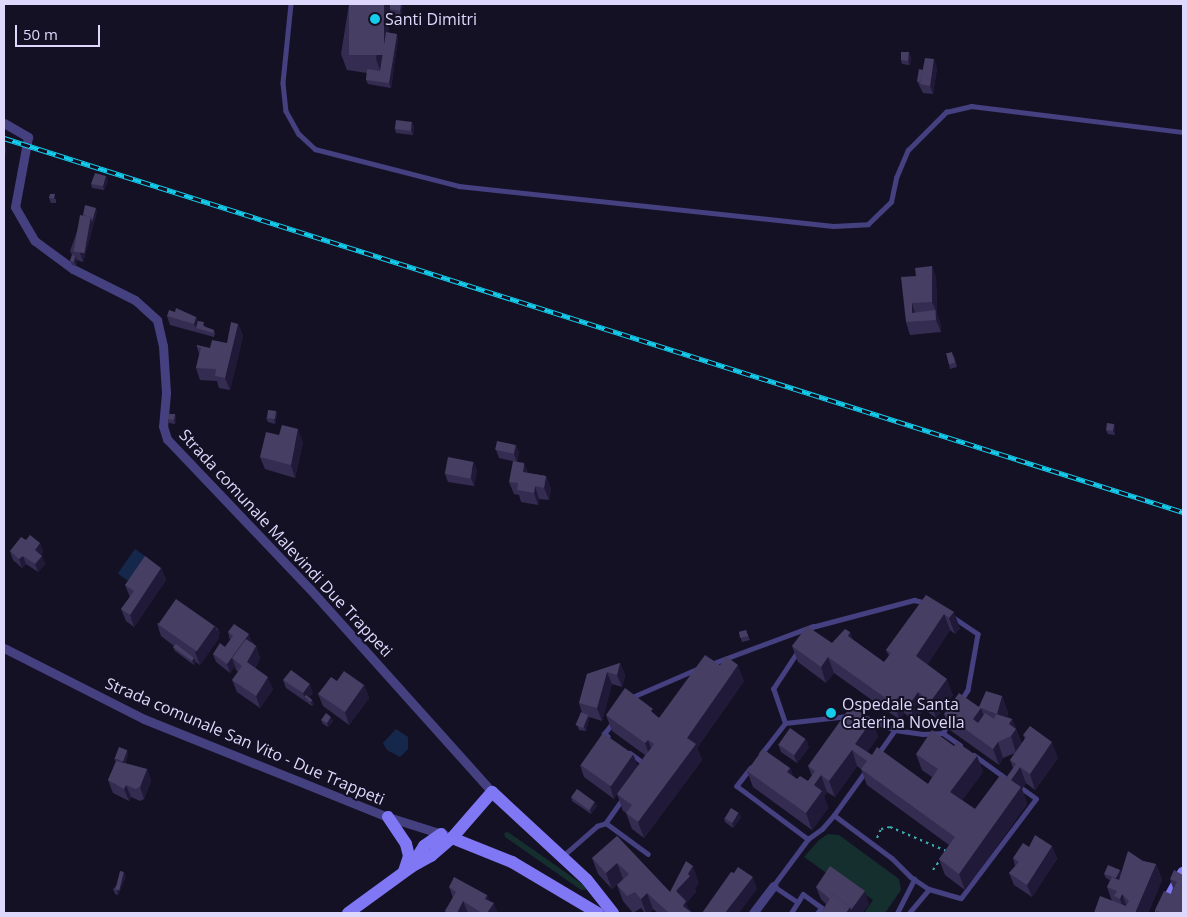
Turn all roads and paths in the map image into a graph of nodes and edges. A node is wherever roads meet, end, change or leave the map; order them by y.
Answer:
1 (291, 4) edge
2 (4, 123) edge
3 (1183, 132) edge
4 (936, 605) edge
5 (950, 615) edge
6 (813, 626) junction
7 (808, 633) edge
8 (4, 648) edge
9 (799, 648) edge
10 (625, 705) edge
11 (958, 706) edge
12 (952, 715) edge
13 (614, 720) edge
14 (785, 723) junction
15 (896, 730) junction
16 (943, 733) junction
17 (611, 740) edge
18 (626, 750) edge
19 (875, 759) edge
20 (642, 772) edge
21 (865, 772) edge
22 (1010, 781) edge
23 (1022, 789) edge
24 (492, 792) junction
25 (627, 794) edge
26 (834, 815) junction
27 (388, 816) junction
28 (606, 823) junction
29 (446, 836) junction
30 (808, 838) junction
31 (875, 845) junction
32 (950, 845) edge
33 (946, 851) junction
34 (648, 854) dead end
35 (562, 857) junction
36 (407, 869) junction
37 (933, 870) dead end
38 (1183, 872) edge
39 (914, 879) junction
40 (773, 886) junction
41 (929, 888) junction
42 (798, 903) junction
43 (348, 913) edge
44 (598, 913) edge
45 (613, 913) edge
46 (753, 913) edge
47 (792, 913) edge
48 (818, 913) edge
49 (897, 913) edge
50 (909, 913) edge
51 (1161, 913) edge

1 - 3 lane
2 - 24 street, Strada comunale Malevindi Due Trappeti
4 - 6 lane
5 - 11 lane
6 - 7 lane
6 - 10 lane
8 - 27 street, Strada comunale San Vito - Due Trappeti
9 - 14 lane
12 - 16 lane
13 - 17 lane
14 - 15 lane
14 - 30 lane
15 - 16 lane
15 - 19 lane
16 - 22 lane
18 - 20 lane
21 - 26 lane
23 - 41 lane
24 - 29 main road
24 - 35 main road
25 - 28 lane
26 - 30 lane
26 - 31 lane
27 - 29 street, Strada comunale San Vito - Due Trappeti
27 - 36 main road
28 - 34 lane
28 - 35 lane
29 - 36 main road
29 - 44 main road
30 - 40 lane
31 - 33 path
31 - 39 lane
32 - 33 path
33 - 37 path
35 - 45 main road
36 - 43 main road
38 - 51 main road
39 - 41 lane
39 - 49 lane
40 - 42 lane
40 - 46 street
41 - 50 lane
42 - 47 lane
42 - 48 lane

